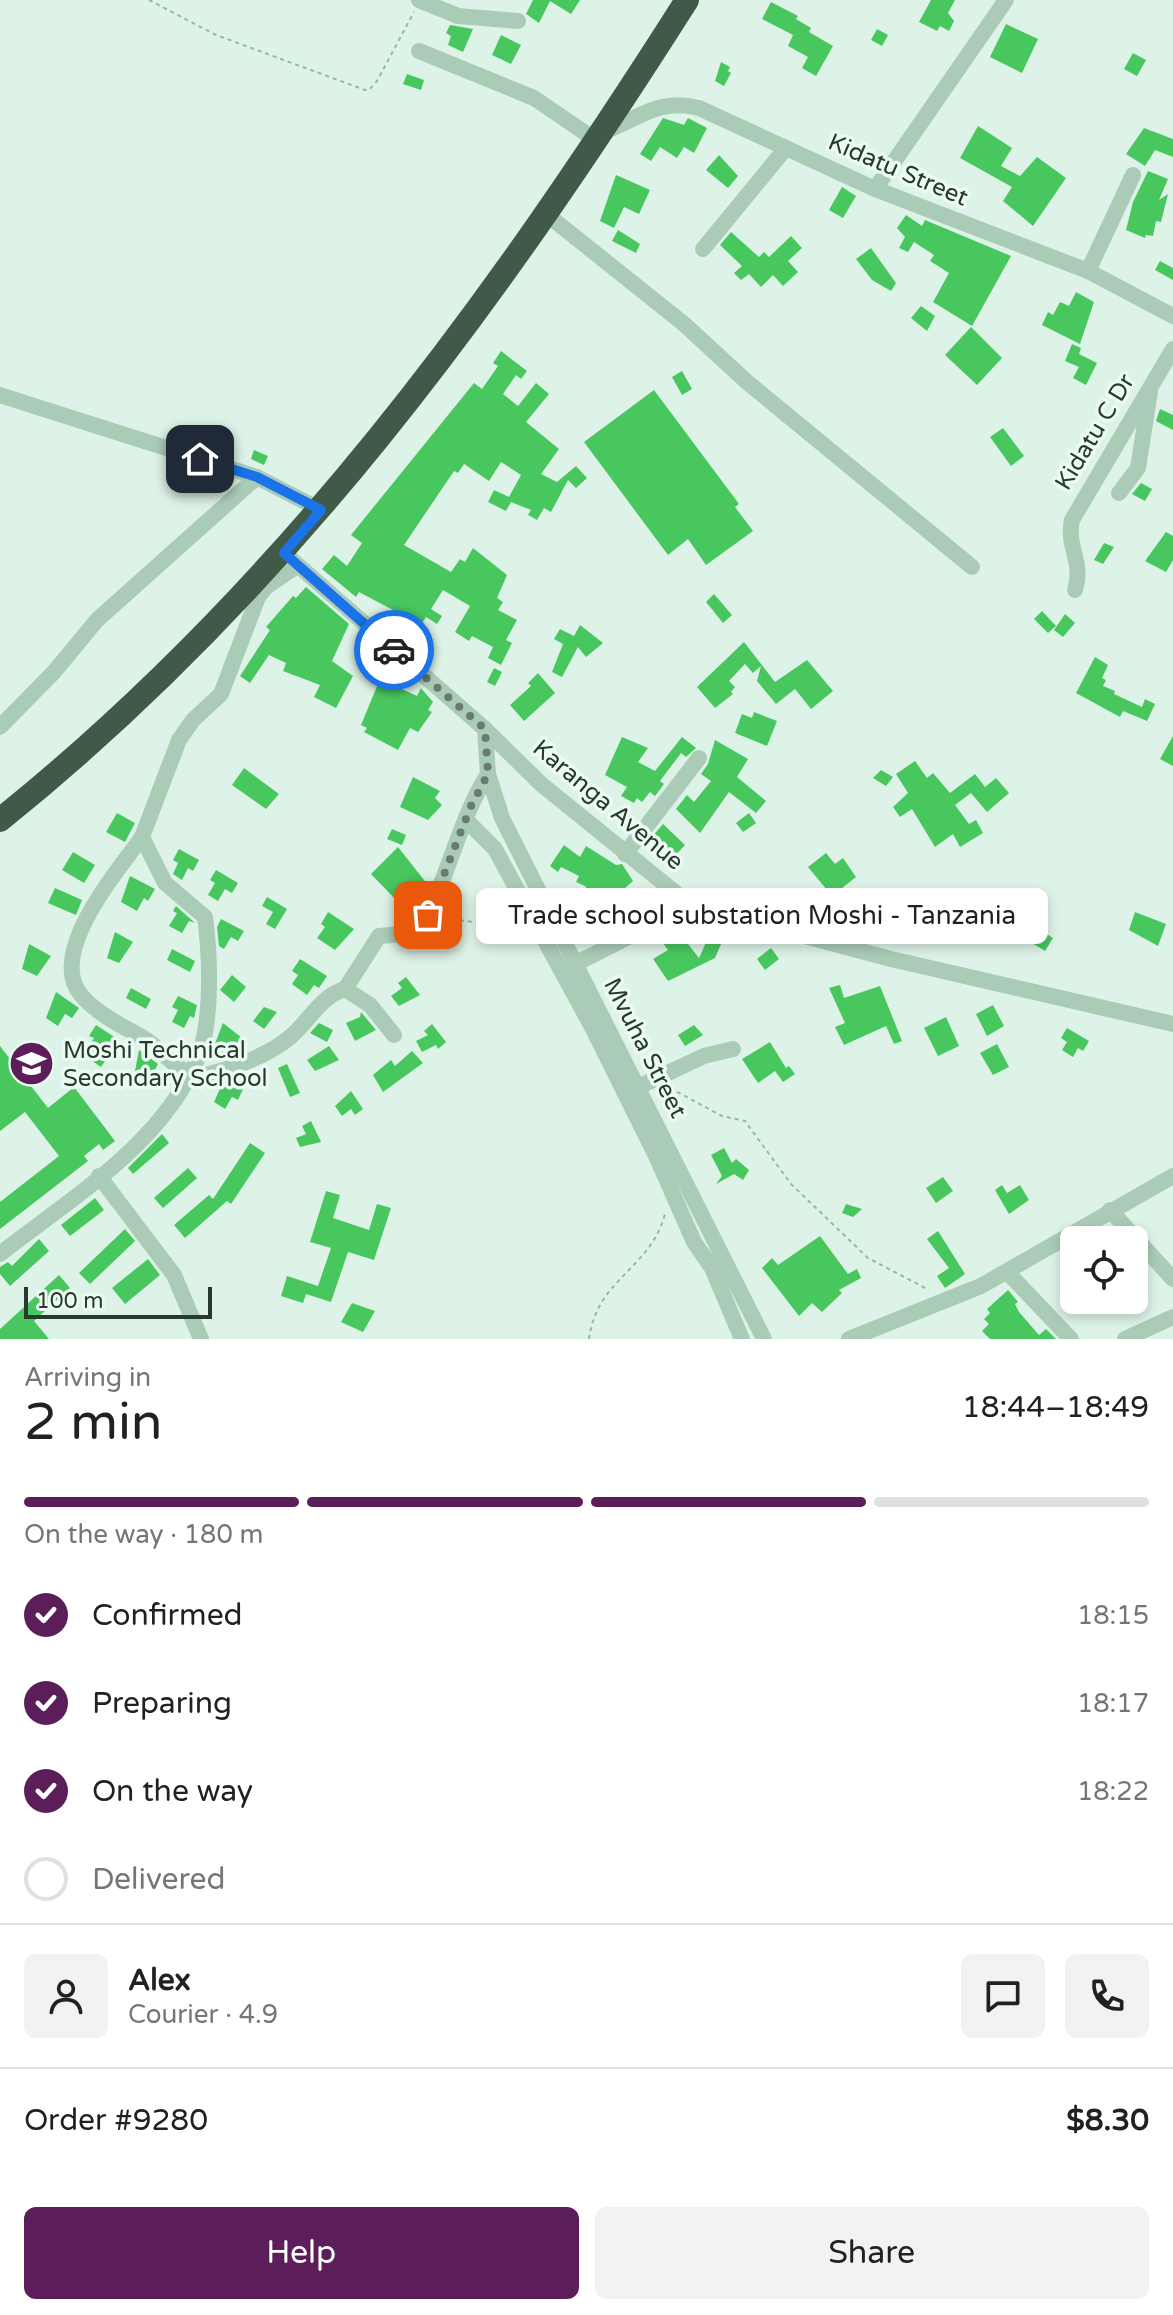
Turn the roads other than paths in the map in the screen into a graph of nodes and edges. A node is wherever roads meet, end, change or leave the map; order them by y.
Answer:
1 (687, 0) edge
2 (1006, 0) edge
3 (420, 1) edge
4 (518, 21) dead end
5 (419, 51) dead end
6 (600, 136) junction
7 (786, 148) junction
8 (1133, 175) dead end
9 (875, 189) junction
10 (545, 213) junction
11 (703, 249) dead end
12 (1088, 271) junction
13 (1171, 318) edge
14 (1173, 349) edge
15 (1150, 386) junction
16 (0, 395) edge
17 (257, 477) junction
18 (1119, 493) dead end
19 (321, 510) junction
20 (290, 560) junction
21 (972, 567) dead end
22 (1075, 590) dead end
23 (0, 727) edge
24 (485, 729) junction
25 (699, 758) dead end
26 (488, 774) junction
27 (0, 820) edge
28 (466, 820) junction
29 (142, 837) junction
30 (625, 854) junction
31 (682, 898) junction
32 (575, 964) junction
33 (345, 989) junction
34 (1173, 1024) edge
35 (394, 1035) dead end
36 (733, 1049) dead end
37 (189, 1075) junction
38 (638, 1087) junction
39 (99, 1176) junction
40 (1173, 1176) edge
41 (1110, 1210) junction
42 (0, 1254) edge
43 (1008, 1273) junction
44 (1173, 1279) edge
45 (1173, 1317) edge
46 (201, 1339) edge
47 (742, 1339) edge
48 (764, 1339) edge
49 (849, 1339) edge
50 (1071, 1339) edge
51 (1125, 1339) edge

1 - 6 highway
2 - 9 street
3 - 4 street
5 - 6 street
6 - 7 street, Kidatu Street
6 - 10 highway
7 - 9 street, Kidatu Street
7 - 11 street
8 - 12 street
9 - 12 street, Kidatu Street
10 - 19 highway
10 - 21 street
12 - 13 street, Kidatu Street
14 - 15 street, Kidatu C Dr
15 - 18 street
15 - 22 street, Kidatu C Dr
16 - 17 street
17 - 19 street
17 - 23 street
19 - 20 highway
20 - 24 street, Karanga Avenue
20 - 27 highway
20 - 29 street
24 - 26 street, Mvuha Street
24 - 30 street, Karanga Avenue
25 - 30 street
26 - 28 street
26 - 32 street, Mvuha Street
28 - 33 street
28 - 47 street
29 - 37 street
29 - 37 street
30 - 31 street, Karanga Avenue
31 - 32 street
31 - 34 street, Karanga Avenue
32 - 38 street, Mvuha Street
33 - 35 street
33 - 37 street
36 - 38 street
37 - 39 street
38 - 48 street, Mvuha Street
39 - 42 street
39 - 46 street
40 - 41 street
41 - 43 street
41 - 44 street
43 - 49 street
43 - 50 street
45 - 51 street

